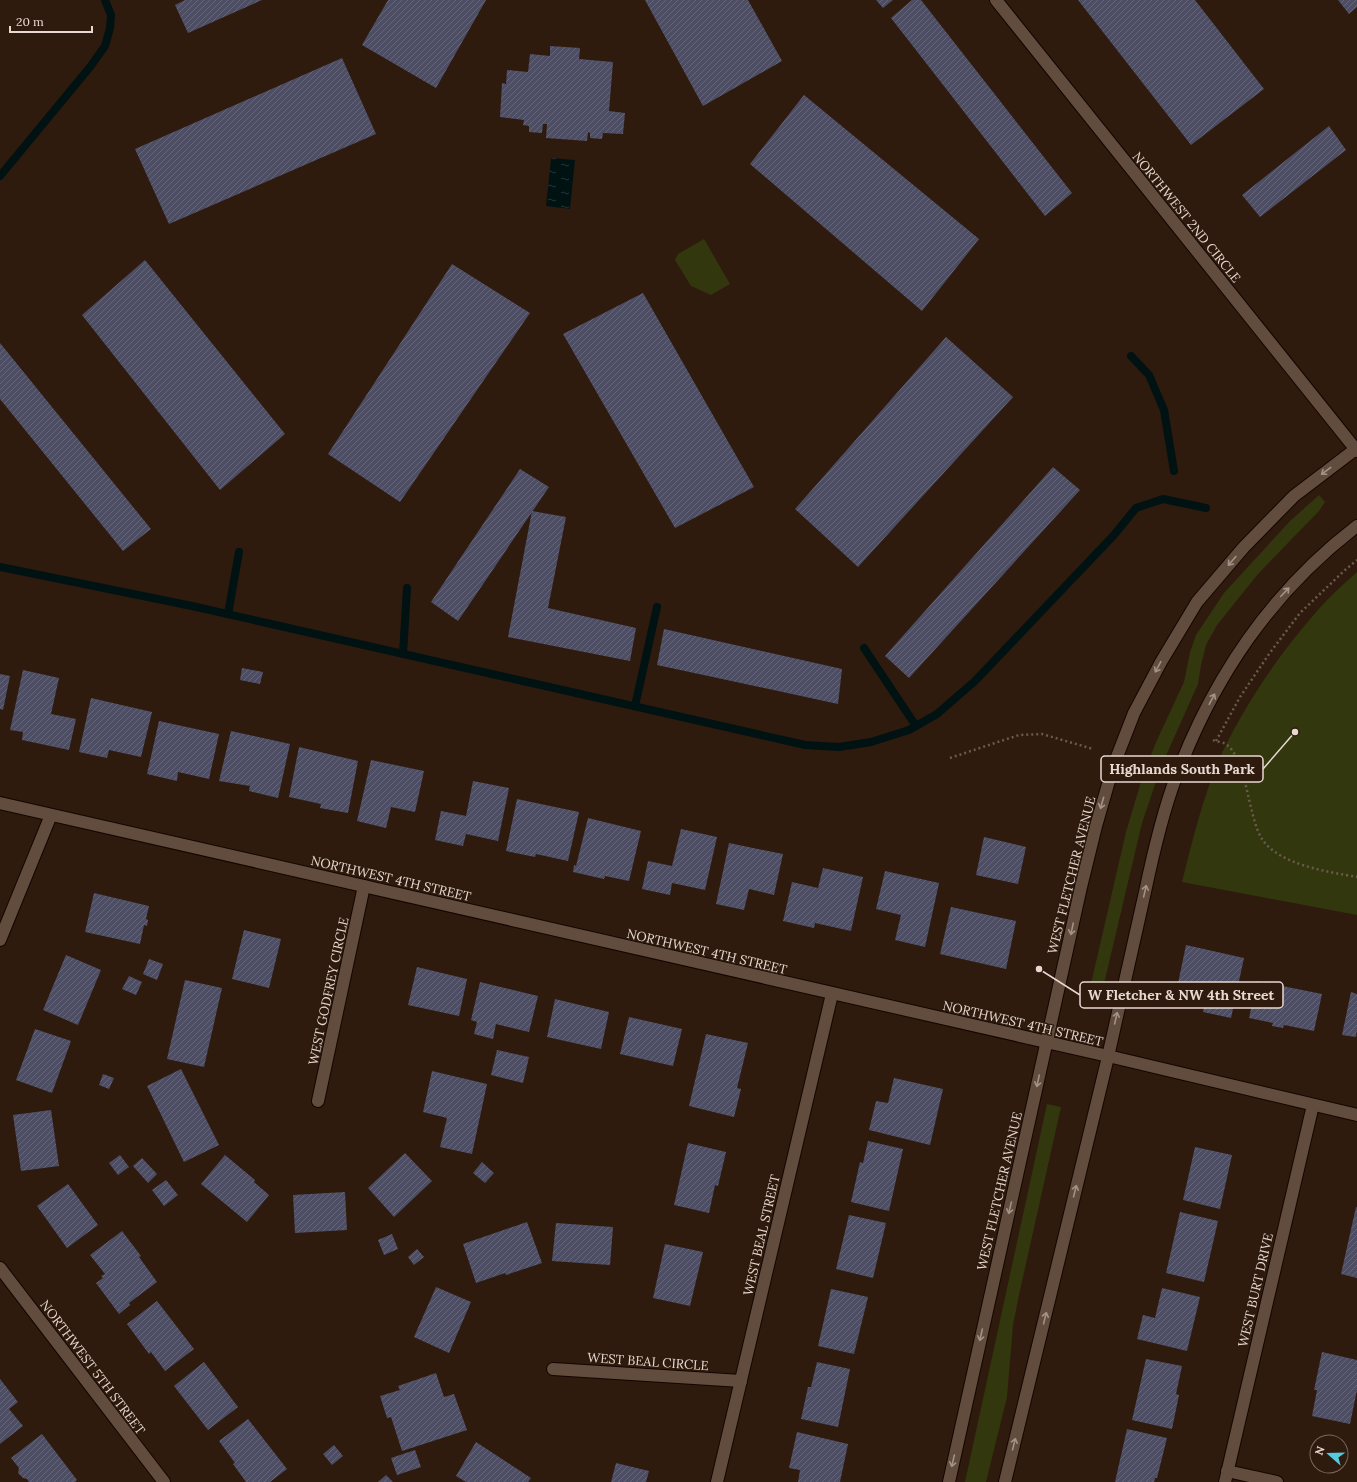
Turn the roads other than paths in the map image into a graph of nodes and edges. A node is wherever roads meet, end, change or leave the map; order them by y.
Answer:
1 (996, 0) edge
2 (1357, 449) edge
3 (1357, 526) edge
4 (0, 803) edge
5 (50, 815) junction
6 (364, 886) junction
7 (0, 940) edge
8 (832, 994) junction
9 (1046, 1043) junction
10 (1108, 1056) junction
11 (318, 1101) dead end
12 (1313, 1105) junction
13 (1357, 1115) edge
14 (0, 1268) edge
15 (553, 1369) dead end
16 (741, 1381) junction
17 (1226, 1476) edge
18 (164, 1482) edge
19 (717, 1482) edge
20 (948, 1482) edge
21 (1005, 1482) edge
22 (1277, 1482) edge

1 - 2 street, NORTHWEST 2ND CIRCLE
2 -> 9 street, WEST FLETCHER AVENUE
10 -> 3 street
4 - 5 street, NORTHWEST 4TH STREET
5 - 6 street, NORTHWEST 4TH STREET
5 - 7 street
6 - 8 street, NORTHWEST 4TH STREET
6 - 11 street, WEST GODFREY CIRCLE
8 - 9 street, NORTHWEST 4TH STREET
8 - 16 street, WEST BEAL STREET
9 - 10 street, NORTHWEST 4TH STREET
9 -> 20 street, WEST FLETCHER AVENUE
10 - 12 street, NORTHWEST 4TH STREET
21 -> 10 street
12 - 13 street, NORTHWEST 4TH STREET
12 - 17 street, WEST BURT DRIVE
14 - 18 street, NORTHWEST 5TH STREET
15 - 16 street, WEST BEAL CIRCLE
16 - 19 street, WEST BEAL STREET
17 - 22 street

